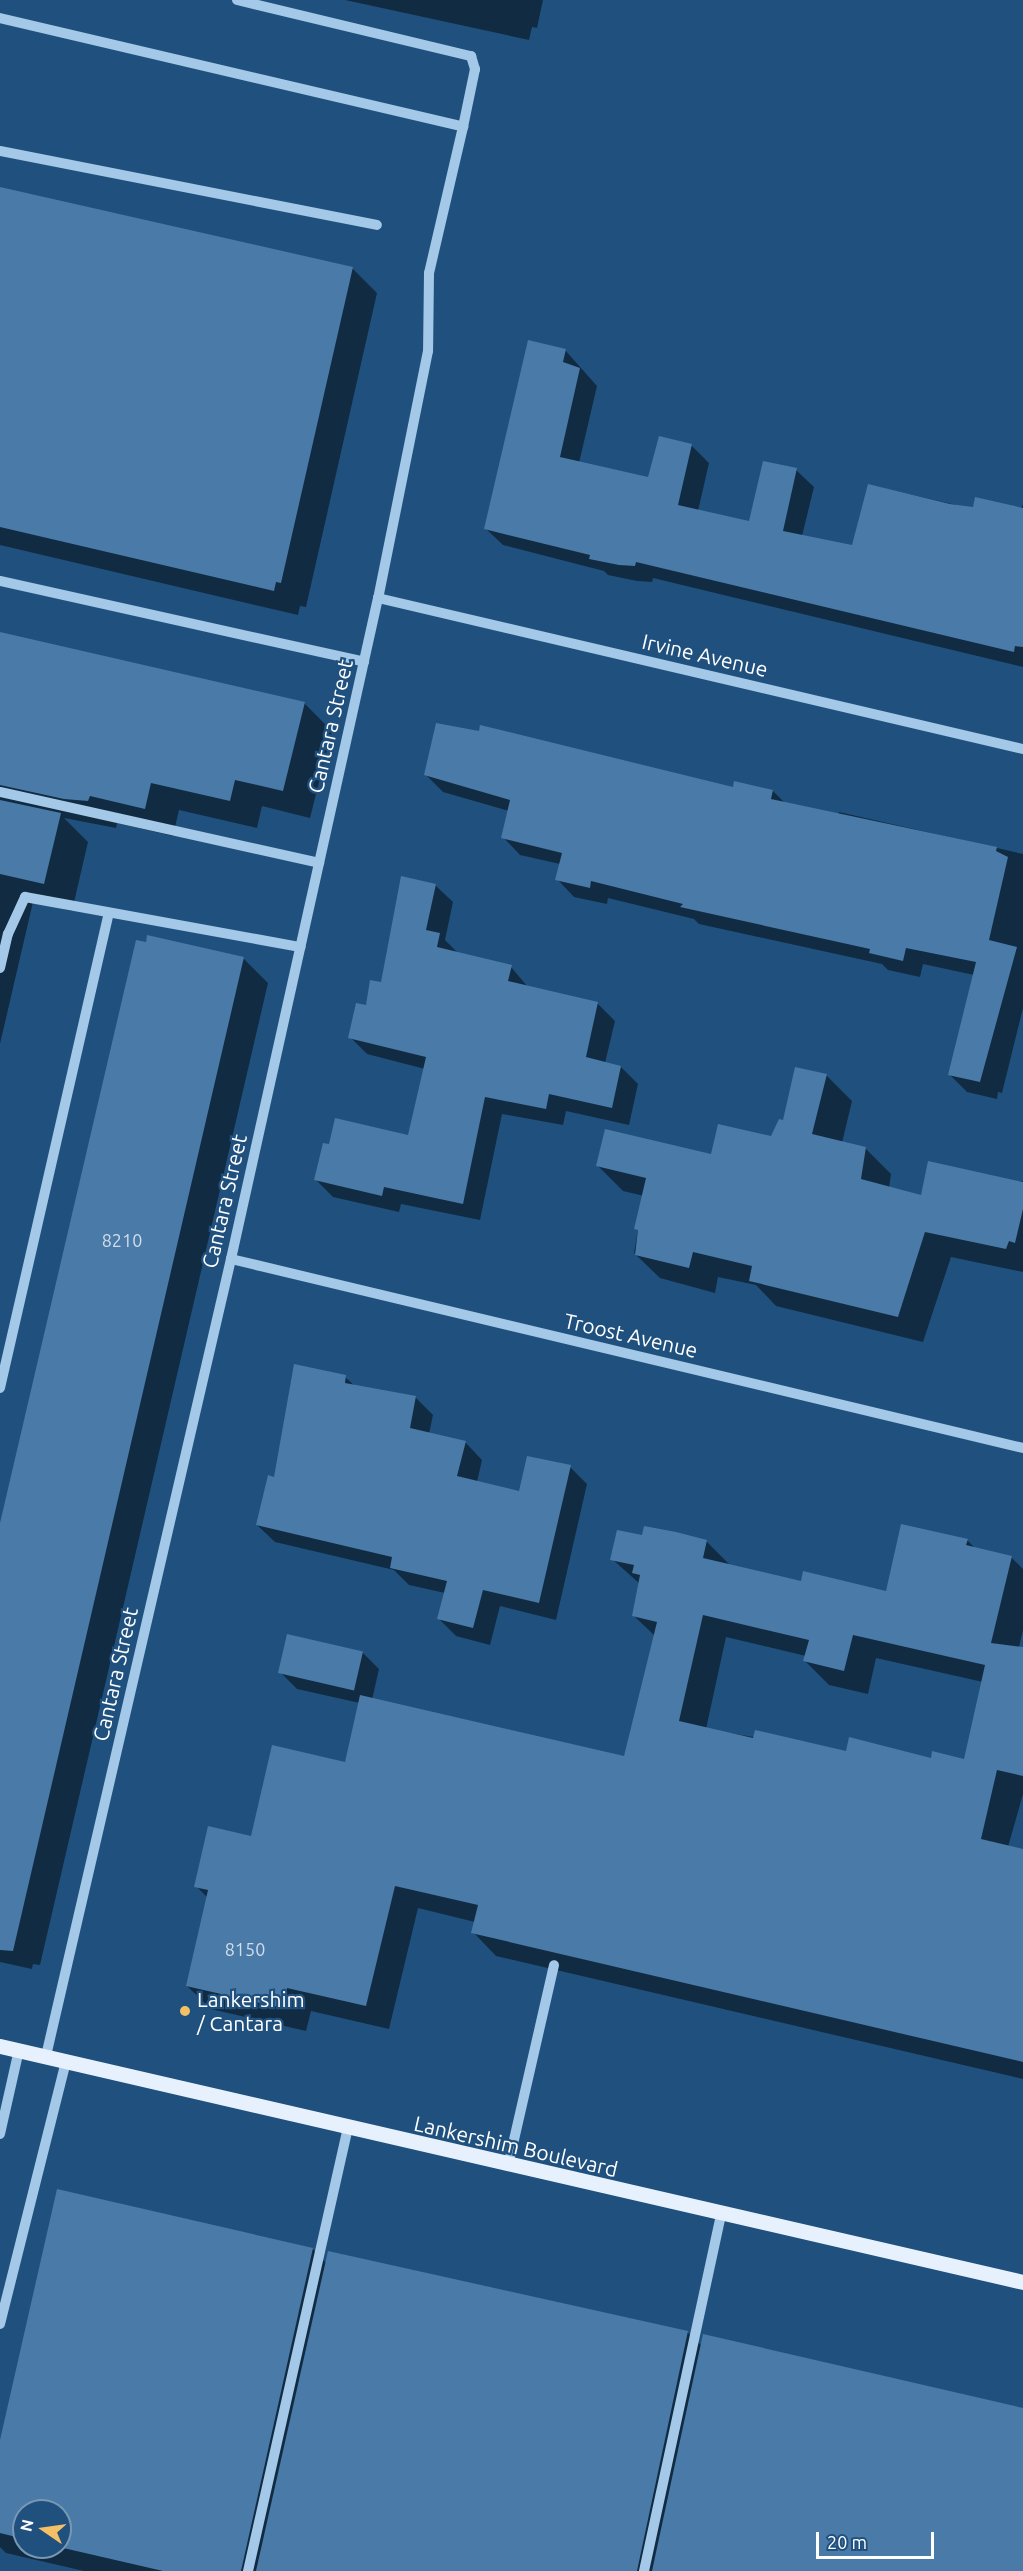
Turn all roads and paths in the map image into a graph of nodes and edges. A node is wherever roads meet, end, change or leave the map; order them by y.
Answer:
1 (237, 0) edge
2 (0, 18) edge
3 (463, 127) junction
4 (0, 151) edge
5 (377, 225) dead end
6 (0, 581) edge
7 (378, 598) junction
8 (364, 662) junction
9 (1023, 749) edge
10 (0, 792) edge
11 (319, 863) junction
12 (109, 912) junction
13 (300, 947) junction
14 (0, 968) edge
15 (231, 1259) junction
16 (0, 1388) edge
17 (1023, 1448) edge
18 (554, 1965) dead end
19 (0, 2046) edge
20 (19, 2050) junction
21 (46, 2056) junction
22 (66, 2061) junction
23 (348, 2129) junction
24 (0, 2134) edge
25 (508, 2166) junction
26 (721, 2214) junction
27 (1023, 2282) edge
28 (0, 2324) edge
29 (248, 2571) edge
30 (644, 2571) edge

1 - 3 street, Cantara Street
2 - 3 street
3 - 7 street, Cantara Street
4 - 5 street
6 - 8 street
7 - 8 street, Cantara Street
7 - 9 street, Irvine Avenue
8 - 11 street, Cantara Street
10 - 11 street
11 - 13 street, Cantara Street
12 - 13 street
12 - 14 street
12 - 16 street
13 - 15 street, Cantara Street
15 - 17 street, Troost Avenue
15 - 21 street, Cantara Street
18 - 25 street
19 - 20 main road, Lankershim Boulevard
20 - 21 main road, Lankershim Boulevard
20 - 24 street
21 - 22 main road, Lankershim Boulevard
22 - 23 main road, Lankershim Boulevard
22 - 28 street
23 - 25 main road, Lankershim Boulevard
23 - 29 street
25 - 26 main road, Lankershim Boulevard
26 - 27 main road, Lankershim Boulevard
26 - 30 street

